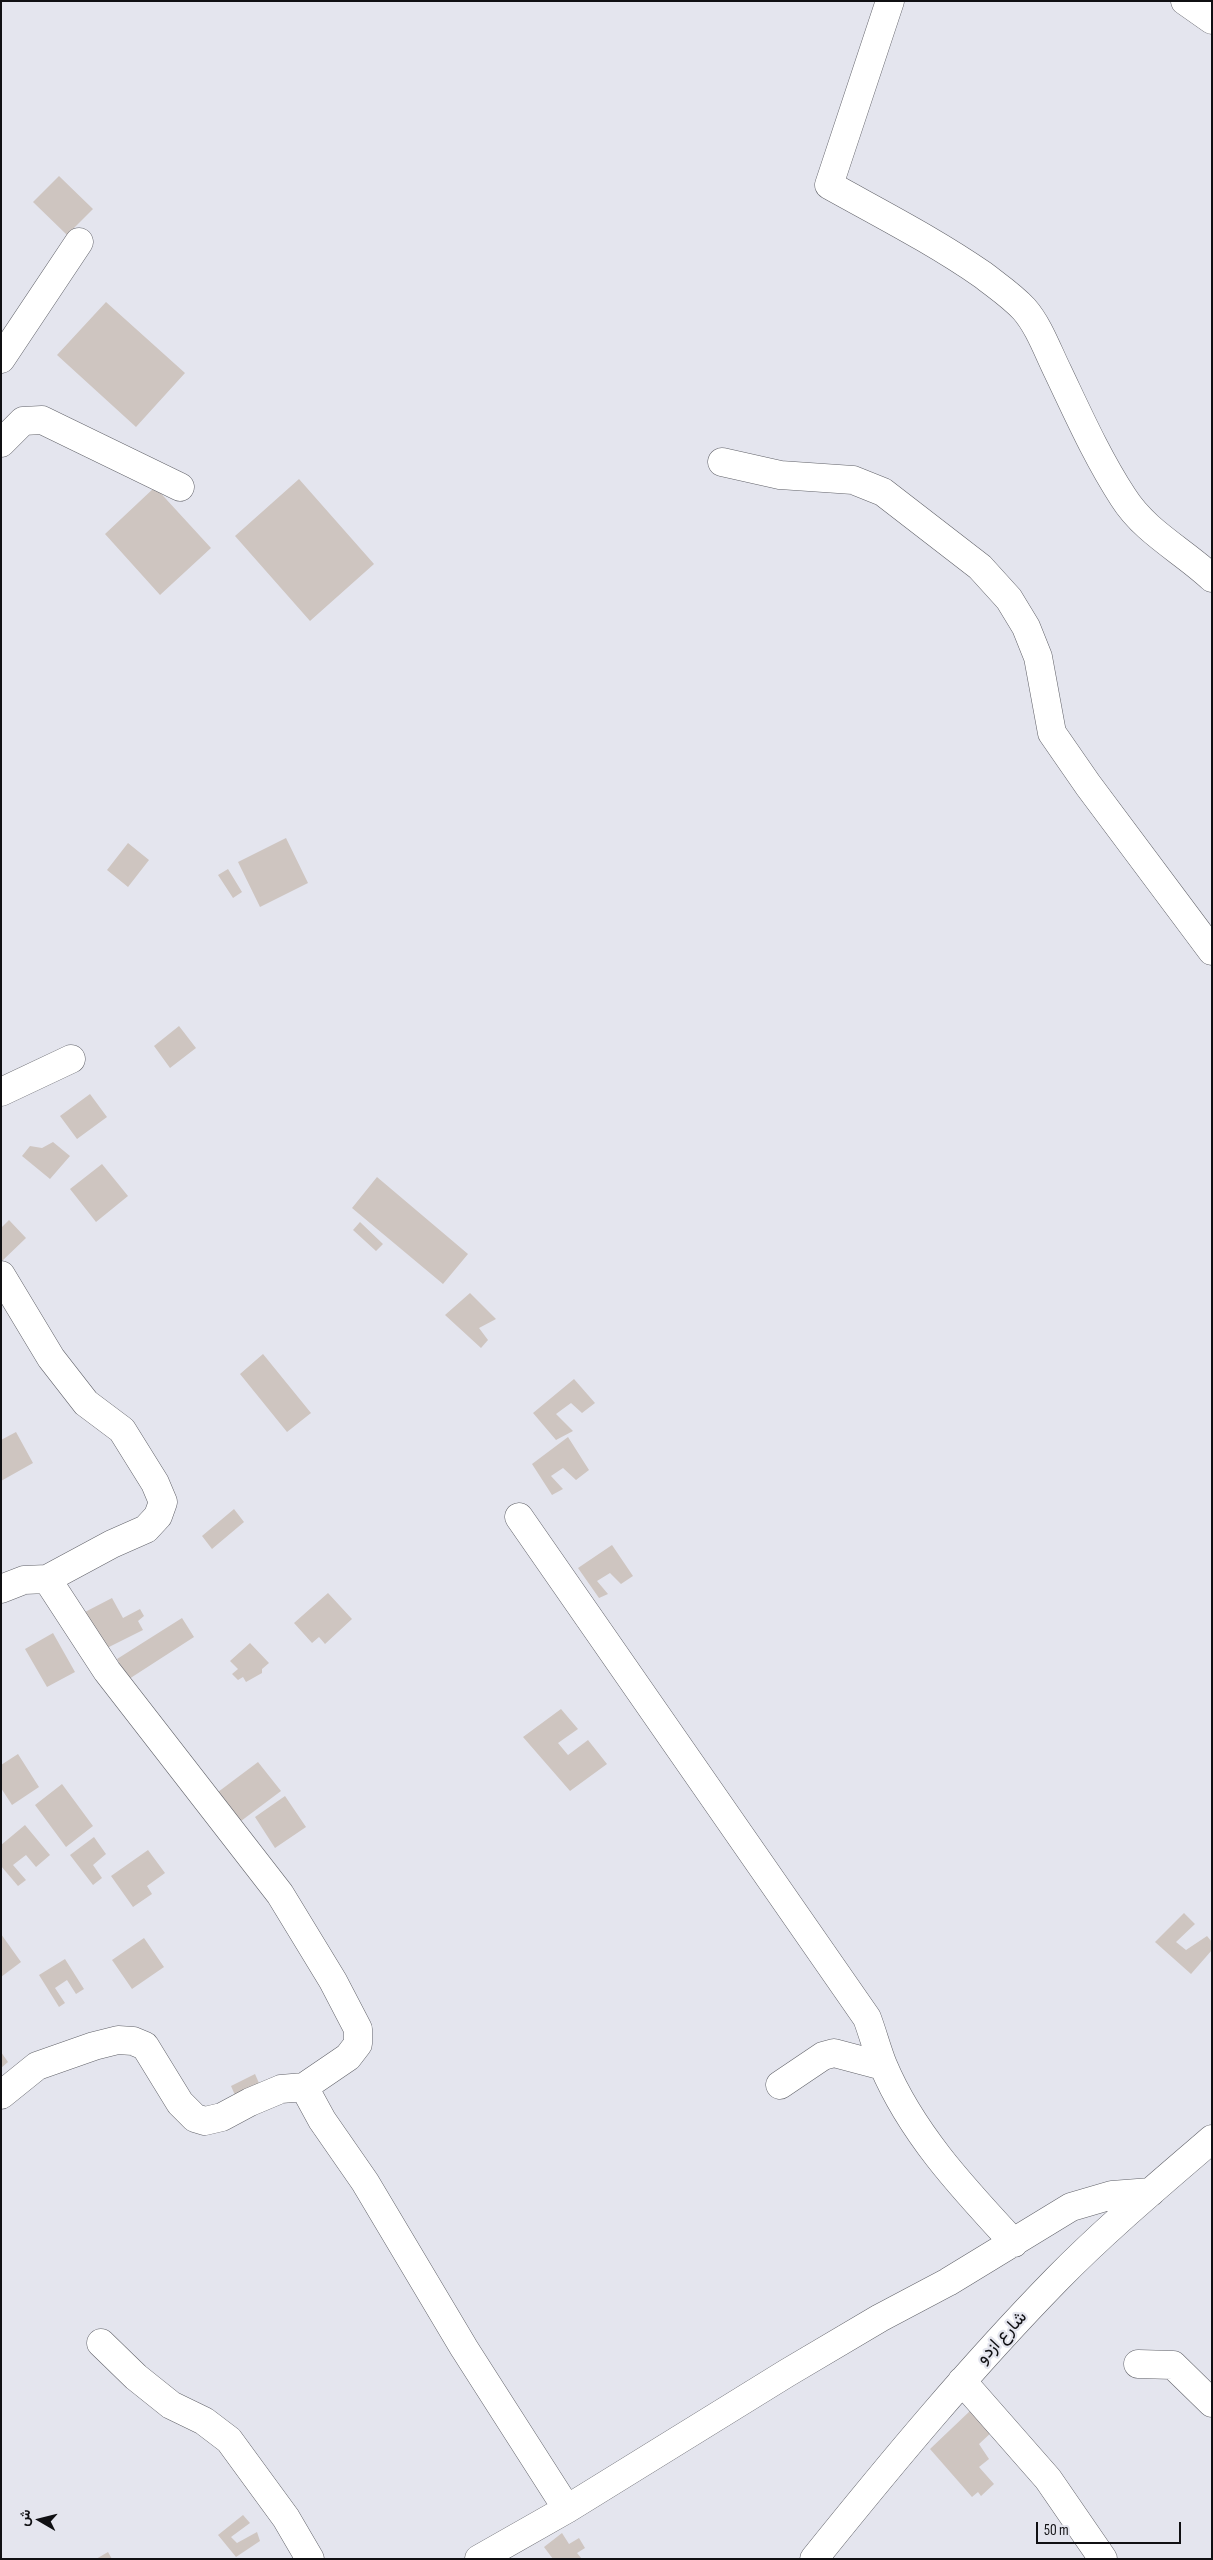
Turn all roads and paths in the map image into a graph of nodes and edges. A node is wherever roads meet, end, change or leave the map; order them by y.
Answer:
1 (890, 1) edge
2 (1185, 1) edge
3 (1212, 20) edge
4 (79, 242) dead end
5 (1, 359) edge
6 (3, 438) edge
7 (722, 462) dead end
8 (180, 487) dead end
9 (1212, 578) edge
10 (1208, 936) edge
11 (70, 1059) dead end
12 (1, 1092) edge
13 (1, 1275) edge
14 (519, 1517) dead end
15 (47, 1579) junction
16 (1, 1590) edge
17 (883, 2066) junction
18 (780, 2085) dead end
19 (304, 2087) junction
20 (1, 2095) edge
21 (1212, 2138) edge
22 (1151, 2192) junction
23 (1014, 2243) junction
24 (101, 2343) dead end
25 (1138, 2364) dead end
26 (962, 2381) junction
27 (1212, 2403) edge
28 (567, 2509) junction
29 (825, 2553) edge
30 (310, 2559) edge
31 (479, 2559) edge
32 (1103, 2559) edge

1 - 9 street
2 - 3 street
4 - 5 street
6 - 8 street
7 - 10 street
11 - 12 street
13 - 15 street
14 - 17 street
15 - 16 street
15 - 19 street
17 - 18 street
17 - 23 street
19 - 20 street
19 - 28 street
21 - 22 street, شارع ازدو
22 - 23 street
22 - 26 street, شارع ازدو
23 - 28 street
24 - 30 street
25 - 27 street
26 - 29 street, شارع ازدو
26 - 32 street
28 - 31 street

